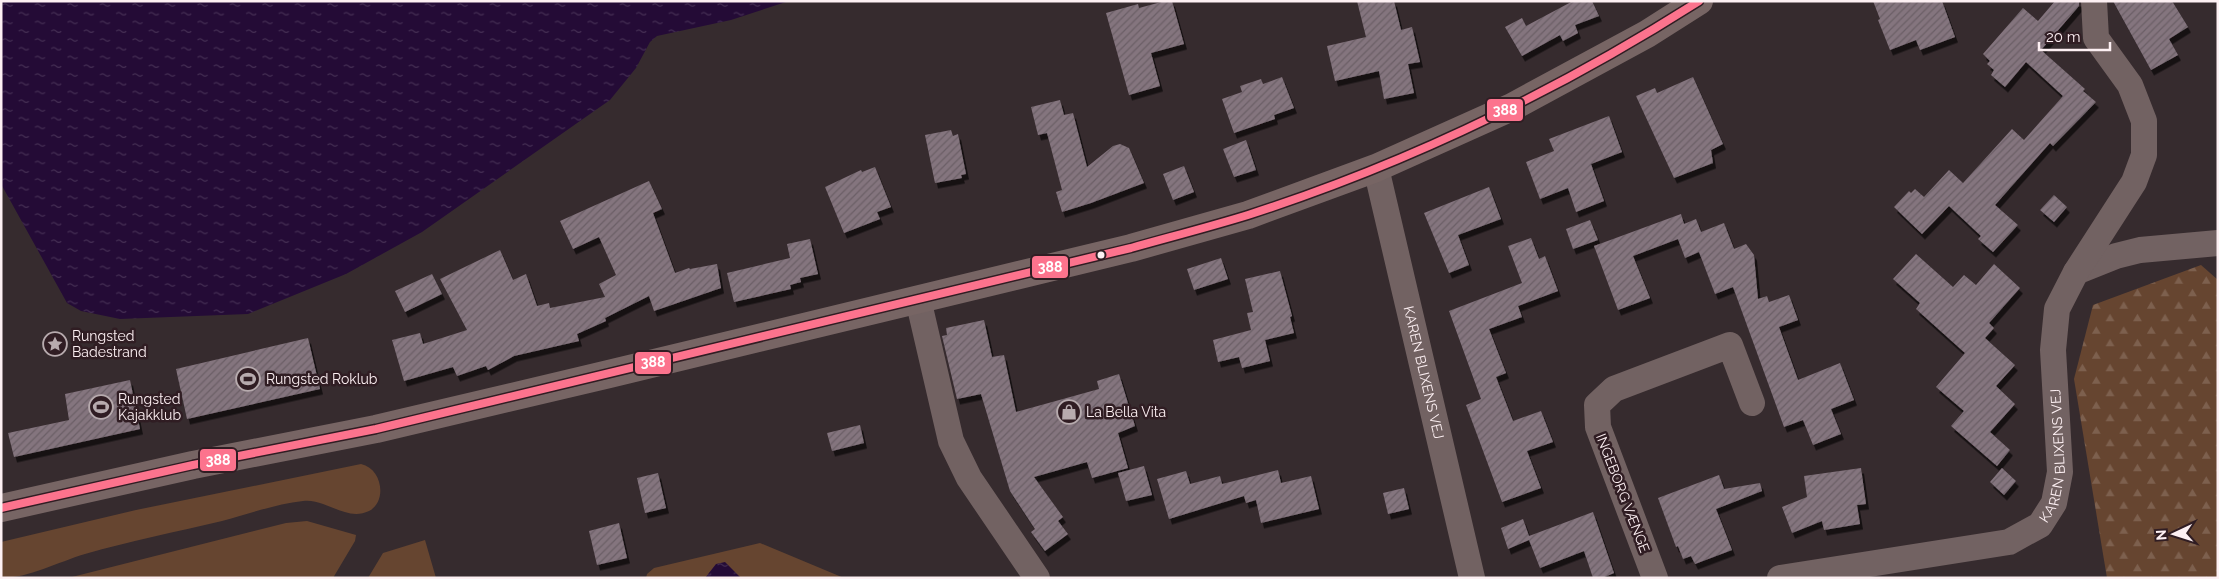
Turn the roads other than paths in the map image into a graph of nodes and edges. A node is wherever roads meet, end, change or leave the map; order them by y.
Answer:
1 (1699, 1) edge
2 (2094, 1) edge
3 (1376, 168) junction
4 (2218, 243) edge
5 (2076, 272) junction
6 (918, 299) junction
7 (1752, 402) dead end
8 (1, 508) edge
9 (1037, 578) edge
10 (1472, 578) edge
11 (1655, 578) edge
12 (1780, 578) edge

1 - 3 main road
2 - 5 street, KAREN BLIXENS VEJ
3 - 6 main road
3 - 10 street, KAREN BLIXENS VEJ
4 - 5 street
5 - 12 street, KAREN BLIXENS VEJ
6 - 8 main road
6 - 9 street
7 - 11 street, INGEBORG VÆNGE

